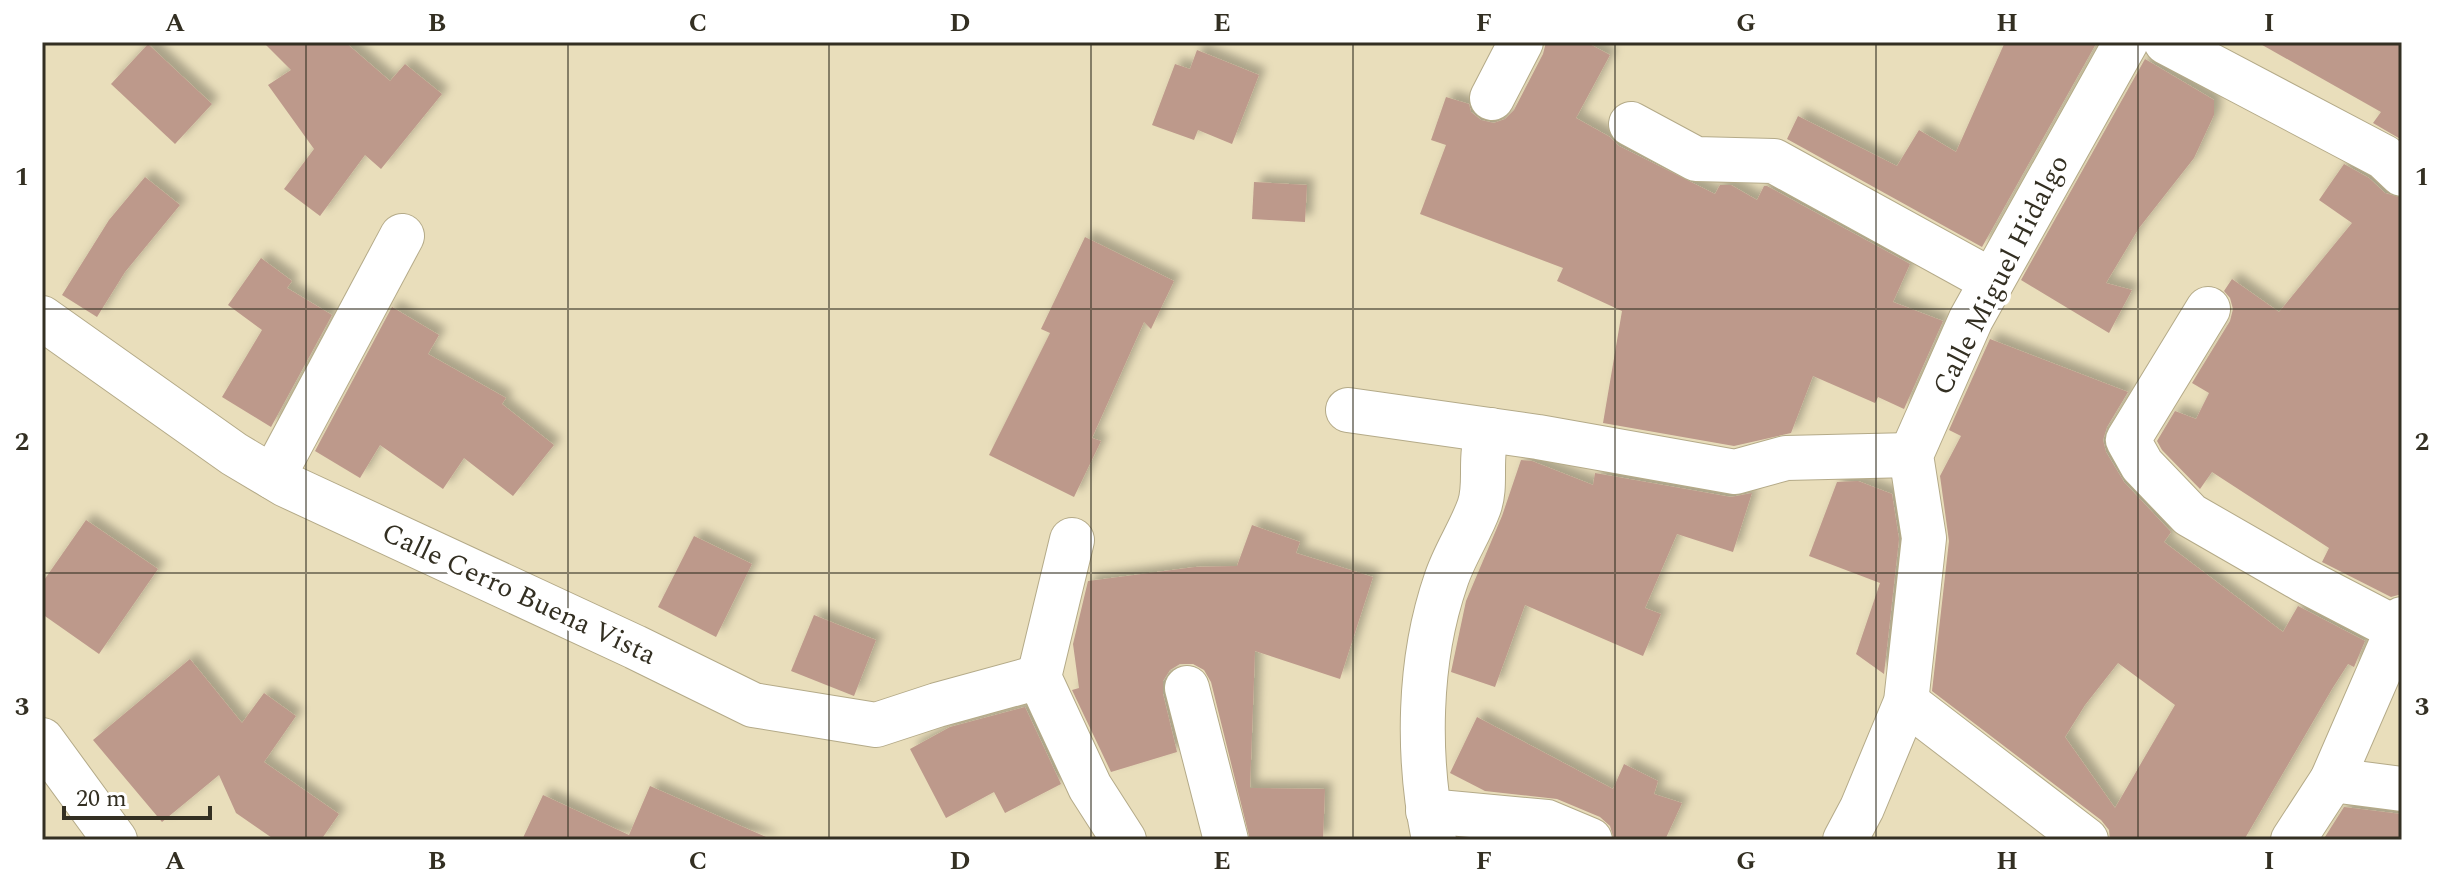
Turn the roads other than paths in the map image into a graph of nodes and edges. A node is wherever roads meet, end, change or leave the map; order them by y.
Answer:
1 (1521, 42) edge
2 (2126, 42) edge
3 (2166, 42) edge
4 (1492, 98) dead end
5 (1631, 124) dead end
6 (2402, 174) edge
7 (402, 236) dead end
8 (1992, 281) junction
9 (2208, 309) dead end
10 (42, 318) edge
11 (1348, 410) dead end
12 (1490, 430) junction
13 (1911, 455) junction
14 (273, 477) junction
15 (1072, 540) dead end
16 (2400, 624) edge
17 (1039, 677) junction
18 (1187, 688) dead end
19 (1906, 702) junction
20 (42, 740) edge
21 (2332, 780) junction
22 (2402, 789) edge
23 (1431, 825) edge
24 (115, 840) edge
25 (1124, 840) edge
26 (1226, 840) edge
27 (1590, 840) edge
28 (1845, 840) edge
29 (2086, 840) edge
30 (2293, 840) edge

1 - 4 street
2 - 8 street, Calle Miguel Hidalgo
3 - 6 street
5 - 8 street
7 - 14 street
8 - 13 street, Calle Miguel Hidalgo
9 - 16 street
10 - 14 street, Calle Cerro Buena Vista
11 - 12 street
12 - 13 street
12 - 23 street
13 - 19 street
14 - 17 street, Calle Cerro Buena Vista
15 - 17 street
16 - 21 street
17 - 25 street
18 - 26 street
19 - 28 street
19 - 29 street
20 - 24 street
21 - 22 street
21 - 30 street
23 - 27 street

